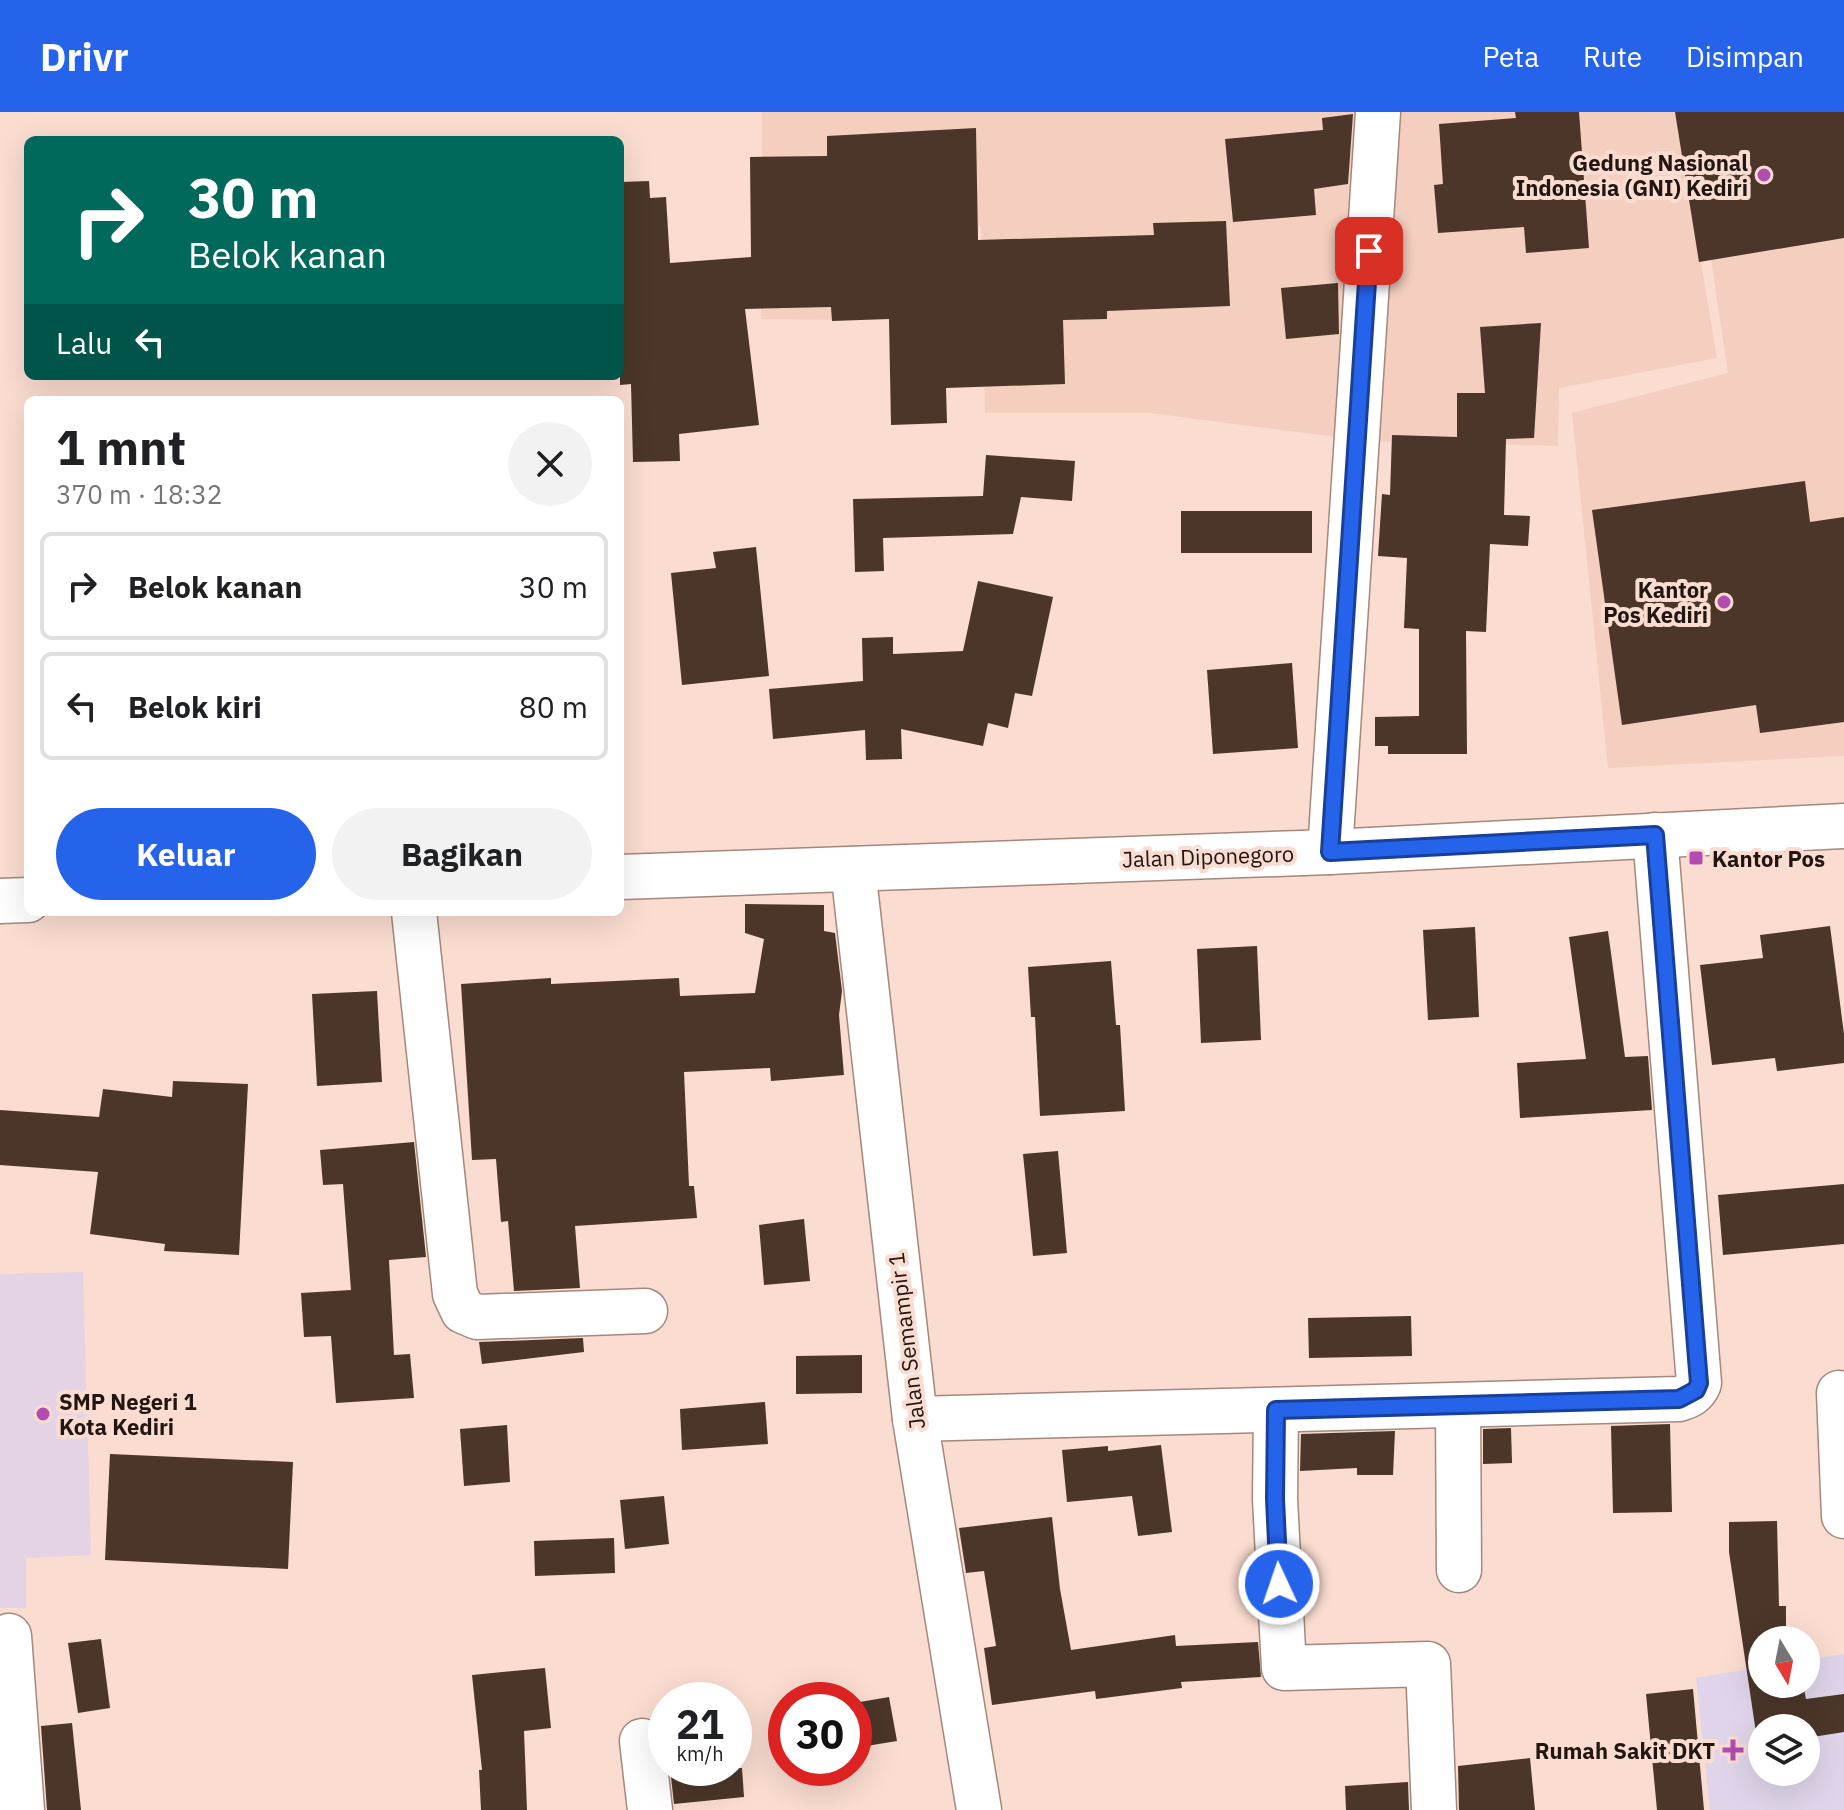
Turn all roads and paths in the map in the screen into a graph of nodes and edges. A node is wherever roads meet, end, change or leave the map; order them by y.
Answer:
1 (1378, 112) edge
2 (1844, 826) edge
3 (1655, 835) junction
4 (1330, 852) junction
5 (853, 869) junction
6 (624, 877) edge
7 (24, 900) edge
8 (0, 901) edge
9 (414, 916) edge
10 (645, 1311) dead end
11 (1839, 1393) dead end
12 (1458, 1405) junction
13 (1276, 1410) junction
14 (915, 1419) junction
15 (1844, 1516) edge
16 (1459, 1570) dead end
17 (9, 1636) dead end
18 (642, 1741) dead end
19 (22, 1810) edge
20 (650, 1810) edge
21 (979, 1810) edge
22 (1434, 1810) edge

1 - 4 street
2 - 3 street, Jalan Diponegoro
3 - 4 street, Jalan Diponegoro
3 - 12 street
4 - 5 street, Jalan Diponegoro
5 - 6 street, Jalan Diponegoro
5 - 14 street, Jalan Semampir 1
7 - 8 street
9 - 10 street
11 - 15 street
12 - 13 street
12 - 16 street
13 - 14 street
13 - 22 street
14 - 21 street, Jalan Semampir 1
17 - 19 street
18 - 20 street

